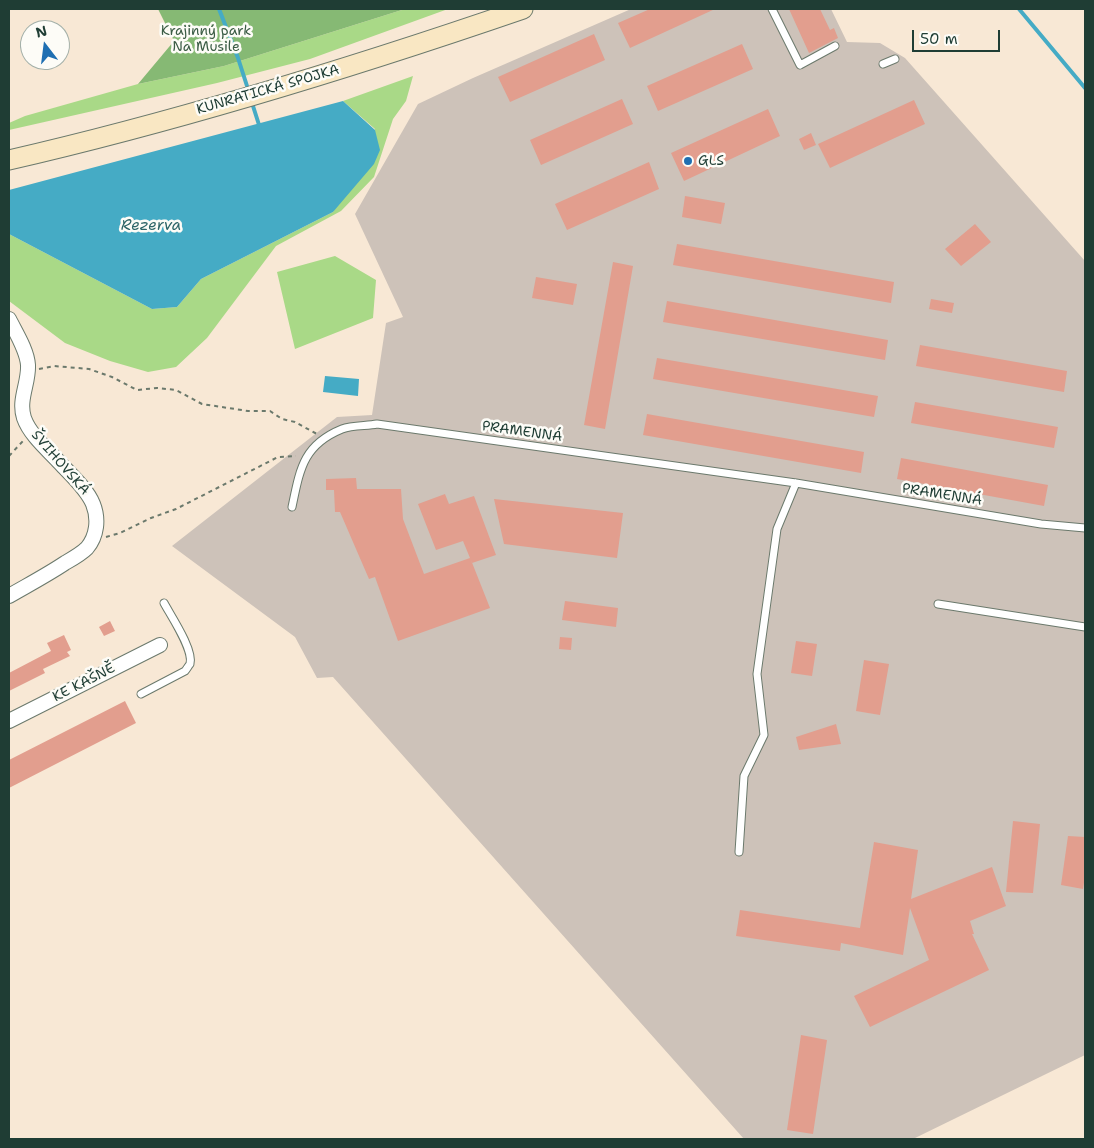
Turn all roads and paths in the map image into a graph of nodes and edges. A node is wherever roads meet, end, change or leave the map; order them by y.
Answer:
1 (523, 9) edge
2 (772, 9) edge
3 (835, 46) dead end
4 (895, 59) dead end
5 (883, 64) dead end
6 (9, 160) edge
7 (9, 319) edge
8 (27, 371) junction
9 (34, 433) junction
10 (326, 438) junction
11 (9, 456) edge
12 (308, 456) junction
13 (796, 484) junction
14 (292, 507) dead end
15 (1085, 528) edge
16 (102, 538) dead end
17 (9, 596) edge
18 (164, 603) dead end
19 (938, 604) dead end
20 (1085, 627) edge
21 (160, 645) dead end
22 (141, 694) dead end
23 (9, 721) edge
24 (739, 852) dead end

1 - 6 main road, KUNRATICKÁ SPOJKA
2 - 3 lane
4 - 5 lane
7 - 8 street, ŠVIHOVSKÁ
8 - 9 street, ŠVIHOVSKÁ
8 - 10 path
9 - 11 path
9 - 17 street, ŠVIHOVSKÁ
10 - 12 lane, PRAMENNÁ
10 - 13 lane, PRAMENNÁ
12 - 14 lane, PRAMENNÁ
12 - 16 path
13 - 15 lane, PRAMENNÁ
13 - 24 lane
18 - 22 lane
19 - 20 lane
21 - 23 street, KE KAŠNĚ

